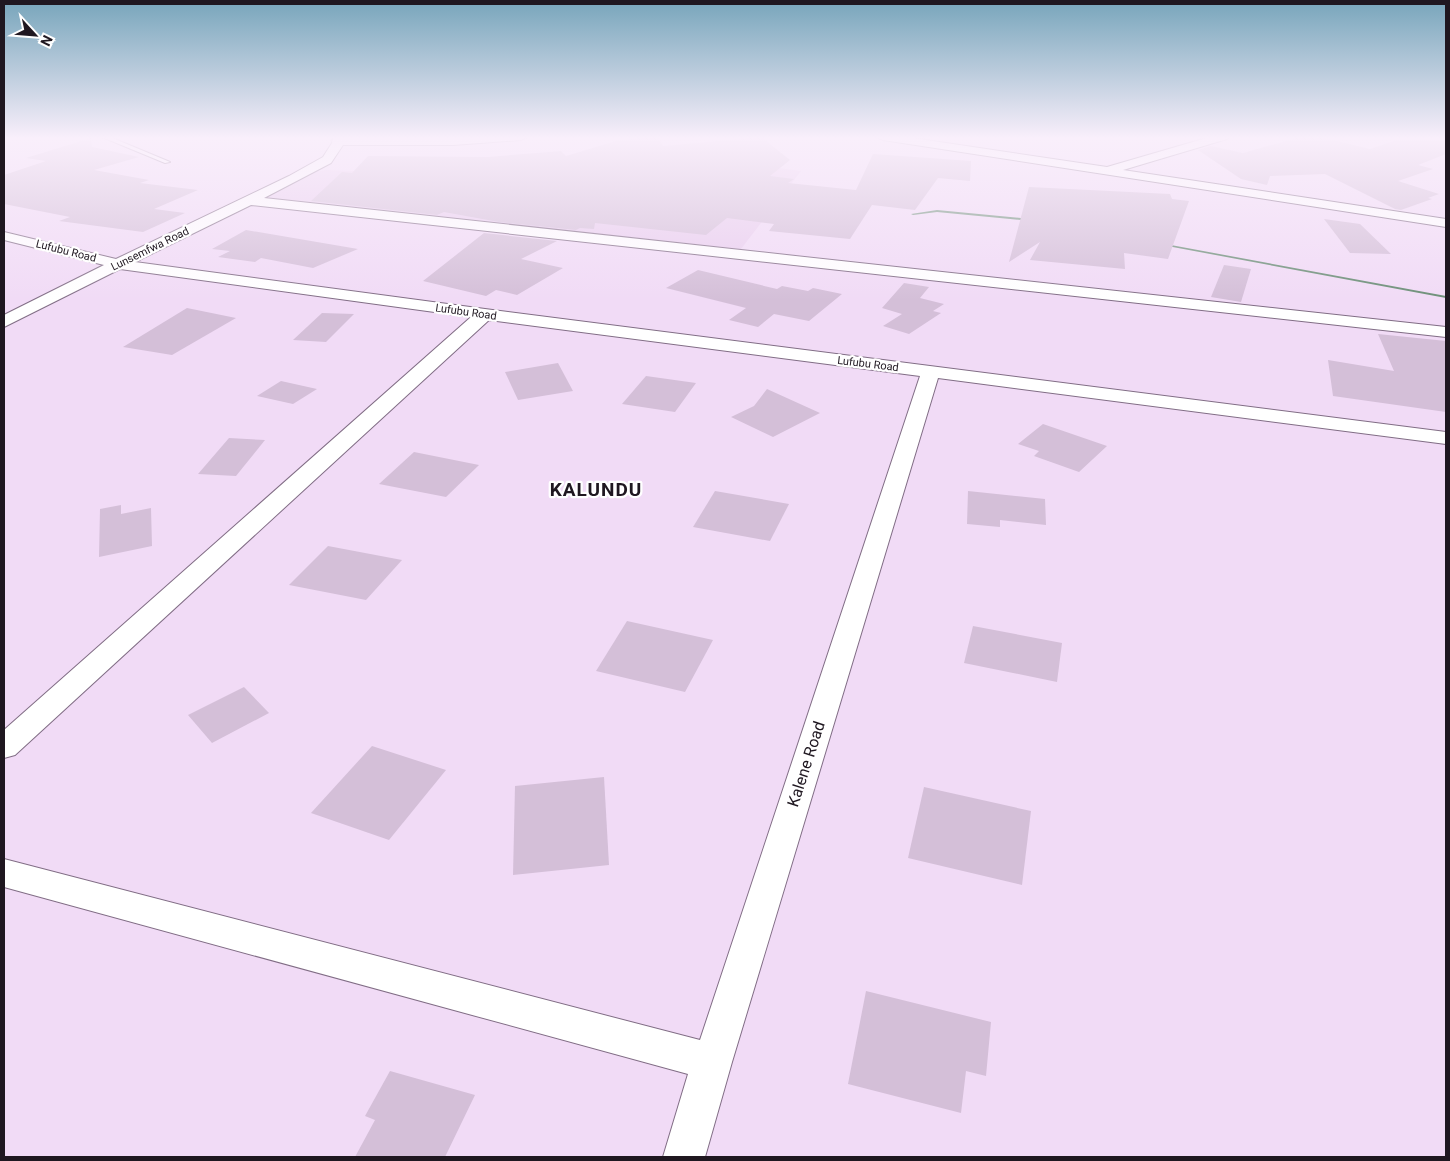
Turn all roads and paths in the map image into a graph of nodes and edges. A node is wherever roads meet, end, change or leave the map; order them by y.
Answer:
1 (270, 191) edge
2 (1232, 191) edge
3 (250, 201) junction
4 (1446, 211) edge
5 (1425, 220) junction
6 (1446, 224) edge
7 (4, 236) edge
8 (118, 264) junction
9 (485, 314) junction
10 (4, 322) edge
11 (1446, 332) edge
12 (931, 372) junction
13 (1446, 438) edge
14 (4, 747) edge
15 (4, 873) edge
16 (712, 1062) junction
17 (684, 1157) edge

1 - 3 street, Lunsemfwa Road
2 - 5 street
3 - 8 street, Lunsemfwa Road
3 - 11 street
4 - 5 street
5 - 6 street
7 - 8 street, Lufubu Road
8 - 9 street, Lufubu Road
8 - 10 street, Lunsemfwa Road
9 - 12 street, Lufubu Road
9 - 14 street
12 - 13 street, Lufubu Road
12 - 16 street, Kalene Road
15 - 16 street
16 - 17 street, Kalene Road

